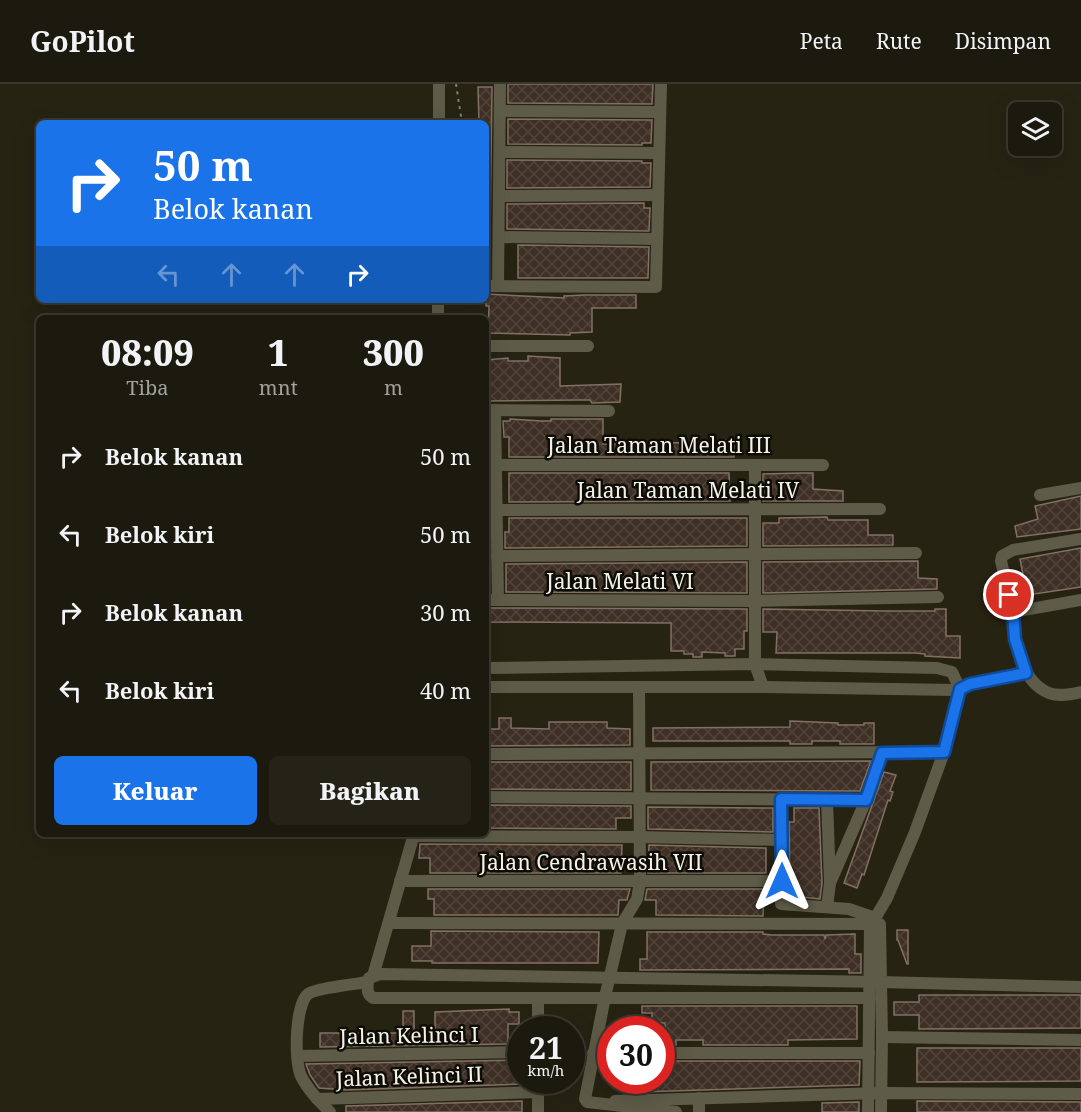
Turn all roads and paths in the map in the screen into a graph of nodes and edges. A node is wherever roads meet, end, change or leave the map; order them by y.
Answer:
1 (439, 84) edge
2 (456, 84) edge
3 (500, 84) edge
4 (661, 84) edge
5 (500, 111) junction
6 (660, 112) junction
7 (439, 120) edge
8 (462, 120) edge
9 (500, 152) junction
10 (659, 153) junction
11 (658, 195) junction
12 (500, 196) junction
13 (500, 237) junction
14 (657, 239) junction
15 (492, 286) edge
16 (489, 346) edge
17 (588, 346) dead end
18 (491, 410) edge
19 (609, 411) dead end
20 (496, 465) junction
21 (755, 465) junction
22 (823, 465) dead end
23 (1081, 488) edge
24 (1040, 495) dead end
25 (755, 509) junction
26 (880, 509) dead end
27 (496, 510) junction
28 (1081, 539) edge
29 (916, 553) dead end
30 (755, 554) junction
31 (497, 556) junction
32 (939, 597) dead end
33 (492, 600) edge
34 (1081, 600) edge
35 (754, 601) junction
36 (1013, 612) junction
37 (755, 664) junction
38 (489, 668) edge
39 (1026, 673) junction
40 (965, 686) junction
41 (489, 687) edge
42 (763, 687) junction
43 (639, 688) junction
44 (1081, 692) edge
45 (944, 752) junction
46 (640, 753) junction
47 (882, 753) junction
48 (489, 754) edge
49 (489, 797) edge
50 (640, 798) junction
51 (781, 799) junction
52 (827, 800) junction
53 (866, 800) junction
54 (489, 836) edge
55 (412, 837) edge
56 (639, 837) junction
57 (781, 840) junction
58 (782, 881) junction
59 (400, 882) junction
60 (640, 882) junction
61 (830, 883) junction
62 (827, 907) junction
63 (875, 922) junction
64 (389, 923) junction
65 (622, 924) junction
66 (370, 979) junction
67 (610, 979) junction
68 (748, 981) junction
69 (875, 982) junction
70 (1081, 987) edge
71 (605, 997) junction
72 (748, 997) junction
73 (870, 998) junction
74 (538, 999) junction
75 (538, 1016) edge
76 (882, 1037) junction
77 (1081, 1040) edge
78 (507, 1052) edge
79 (593, 1053) junction
80 (597, 1053) edge
81 (675, 1053) edge
82 (869, 1053) junction
83 (298, 1056) junction
84 (507, 1088) edge
85 (881, 1093) junction
86 (538, 1094) edge
87 (867, 1094) junction
88 (1081, 1094) edge
89 (699, 1098) junction
90 (317, 1099) junction
91 (644, 1107) edge
92 (330, 1112) edge
93 (538, 1112) edge
94 (676, 1112) edge
95 (699, 1112) edge
96 (868, 1112) edge
97 (881, 1112) edge

1 - 7 street
2 - 8 path
3 - 5 street
4 - 6 street
5 - 6 street
5 - 9 street
6 - 10 street
9 - 10 street
9 - 12 street
10 - 11 street
11 - 12 street
11 - 14 street
12 - 13 street
13 - 14 street
13 - 15 street
14 - 15 street
16 - 17 street
18 - 19 street
18 - 20 street
20 - 21 street, Jalan Taman Melati III
20 - 27 street
21 - 22 street, Jalan Taman Melati III
21 - 25 street
23 - 24 street
25 - 26 street, Jalan Taman Melati IV
25 - 27 street, Jalan Taman Melati IV
25 - 30 street
27 - 31 street
28 - 36 street
29 - 30 street
30 - 31 street
30 - 35 street
31 - 33 street
32 - 35 street, Jalan Melati VI
33 - 35 street, Jalan Melati VI
34 - 36 street
35 - 37 street
36 - 39 street
37 - 38 street
37 - 40 street
37 - 42 street
39 - 40 street
39 - 44 street
40 - 42 street
40 - 45 street
41 - 43 street
42 - 43 street
43 - 46 street
45 - 47 street
45 - 63 street
46 - 47 street
46 - 48 street
46 - 50 street
47 - 53 street
49 - 50 street
50 - 51 street
50 - 56 street
51 - 52 street
51 - 57 street
52 - 53 street
52 - 61 street
53 - 61 street
54 - 56 street
55 - 59 street
56 - 57 street
56 - 60 street
57 - 58 street
58 - 60 street, Jalan Cendrawasih VII
58 - 62 street
59 - 60 street, Jalan Cendrawasih VII
59 - 64 street
60 - 65 street
61 - 62 street
62 - 63 street
63 - 65 street
63 - 69 street
64 - 65 street
64 - 66 street
65 - 67 street
66 - 67 street
66 - 74 street
66 - 83 street
67 - 68 street
67 - 71 street
68 - 69 street
68 - 72 street
69 - 70 street
69 - 73 street
69 - 76 street
71 - 72 street
71 - 74 street
71 - 79 street
72 - 73 street
73 - 82 street
74 - 75 street
76 - 77 street
76 - 85 street
78 - 83 street, Jalan Kelinci I
79 - 80 street
79 - 91 street
81 - 82 street
82 - 87 street
83 - 90 street
84 - 90 street, Jalan Kelinci II
85 - 87 street
85 - 88 street
85 - 97 street
86 - 93 street
87 - 89 street
87 - 96 street
89 - 91 street
89 - 95 street
90 - 92 street
91 - 94 street

